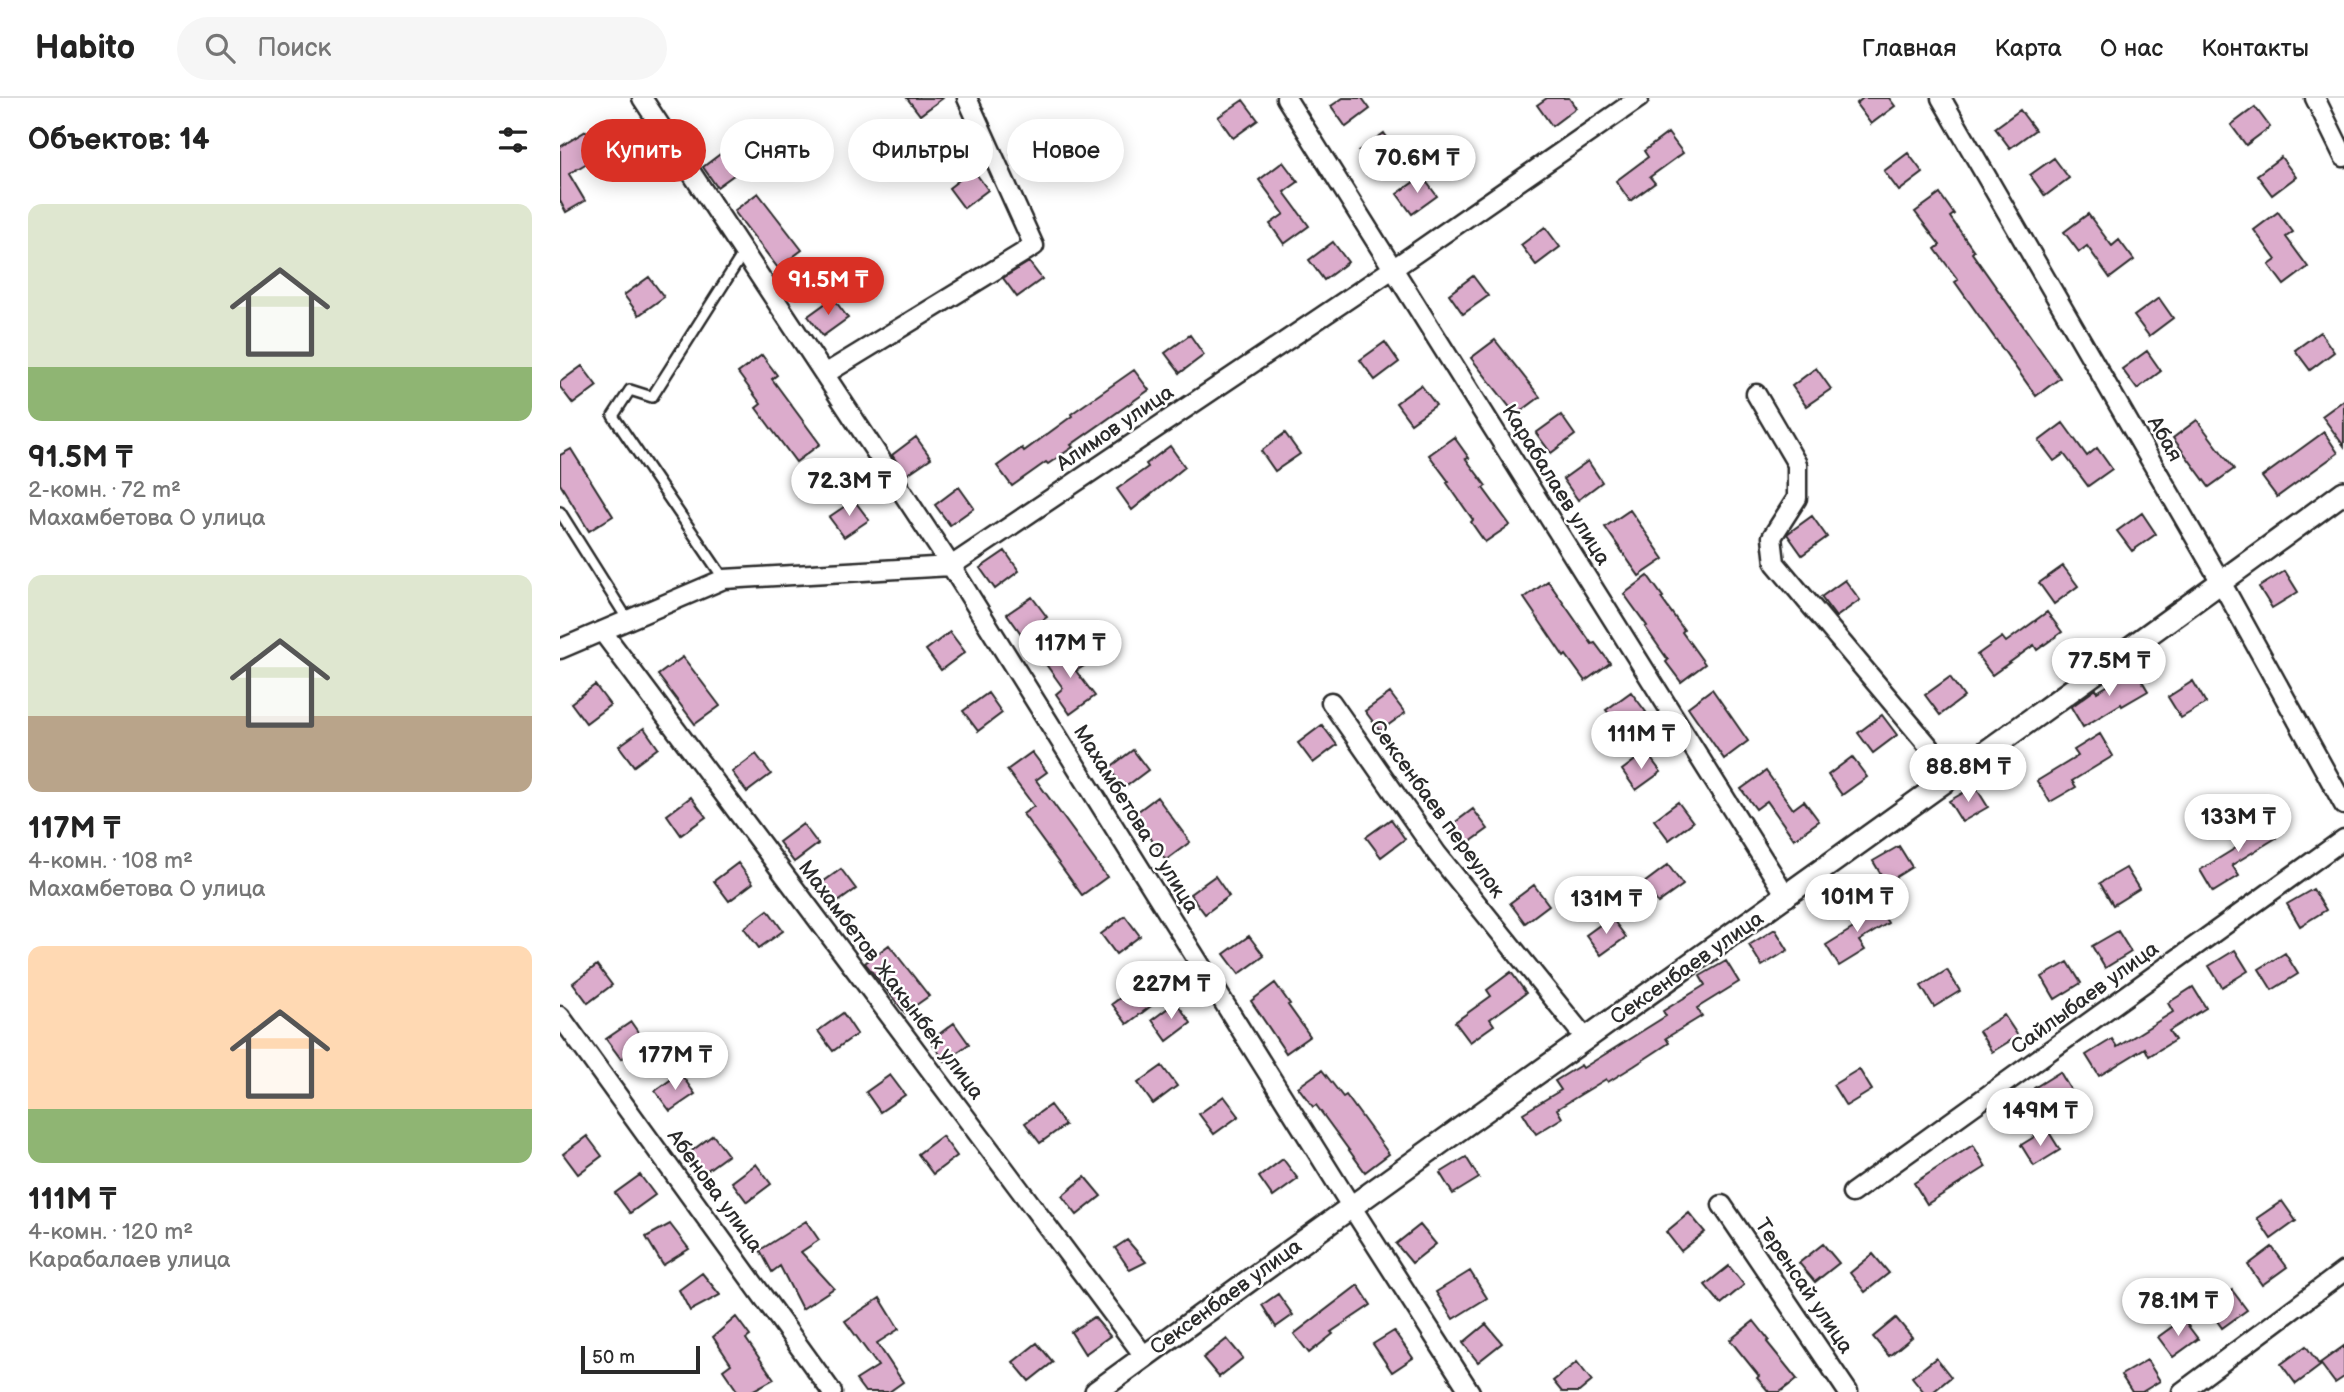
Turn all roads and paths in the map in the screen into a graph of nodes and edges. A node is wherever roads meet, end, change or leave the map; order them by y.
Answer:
1 (642, 98) edge
2 (967, 98) edge
3 (1286, 98) edge
4 (1639, 98) edge
5 (1941, 98) edge
6 (2315, 98) edge
7 (2344, 156) edge
8 (744, 253) junction
9 (1394, 268) junction
10 (825, 374) junction
11 (1756, 394) dead end
12 (2344, 492) edge
13 (560, 512) edge
14 (951, 566) junction
15 (724, 579) junction
16 (2221, 582) junction
17 (628, 620) junction
18 (602, 631) junction
19 (560, 649) edge
20 (1331, 702) dead end
21 (1954, 776) junction
22 (2344, 805) edge
23 (2344, 839) edge
24 (1787, 897) junction
25 (560, 1016) edge
26 (1587, 1039) junction
27 (1852, 1193) dead end
28 (1722, 1205) dead end
29 (1351, 1206) junction
30 (2344, 1271) edge
31 (1144, 1357) junction
32 (832, 1392) edge
33 (1096, 1392) edge
34 (1470, 1392) edge
35 (1848, 1392) edge
36 (2182, 1392) edge

1 - 8 street, Махамбетова О улица
2 - 10 street
3 - 9 street, Карабалаев улица
4 - 9 street, Алимов улица
5 - 16 street, Абая
6 - 7 street
8 - 10 street, Махамбетова О улица
8 - 15 lane
9 - 14 street, Алимов улица
9 - 24 street, Карабалаев улица
10 - 14 street, Махамбетова О улица
11 - 21 street
12 - 16 street, Сексенбаев улица
13 - 17 lane
14 - 15 street
14 - 29 street, Махамбетова О улица
15 - 17 street
16 - 21 street, Сексенбаев улица
16 - 22 street, Абая
17 - 18 street
18 - 19 street
18 - 31 street, Махамбетов Жакынбек улица
20 - 26 street, Сексенбаев переулок
21 - 24 street, Сексенбаев улица
23 - 27 street, Сайлыбаев улица
24 - 26 street, Сексенбаев улица
25 - 32 street, Абенова улица
26 - 29 street, Сексенбаев улица
28 - 35 street, Теренсай улица
29 - 31 street, Сексенбаев улица
29 - 34 street, Махамбетова О улица
30 - 36 street
31 - 33 street, Сексенбаев улица

